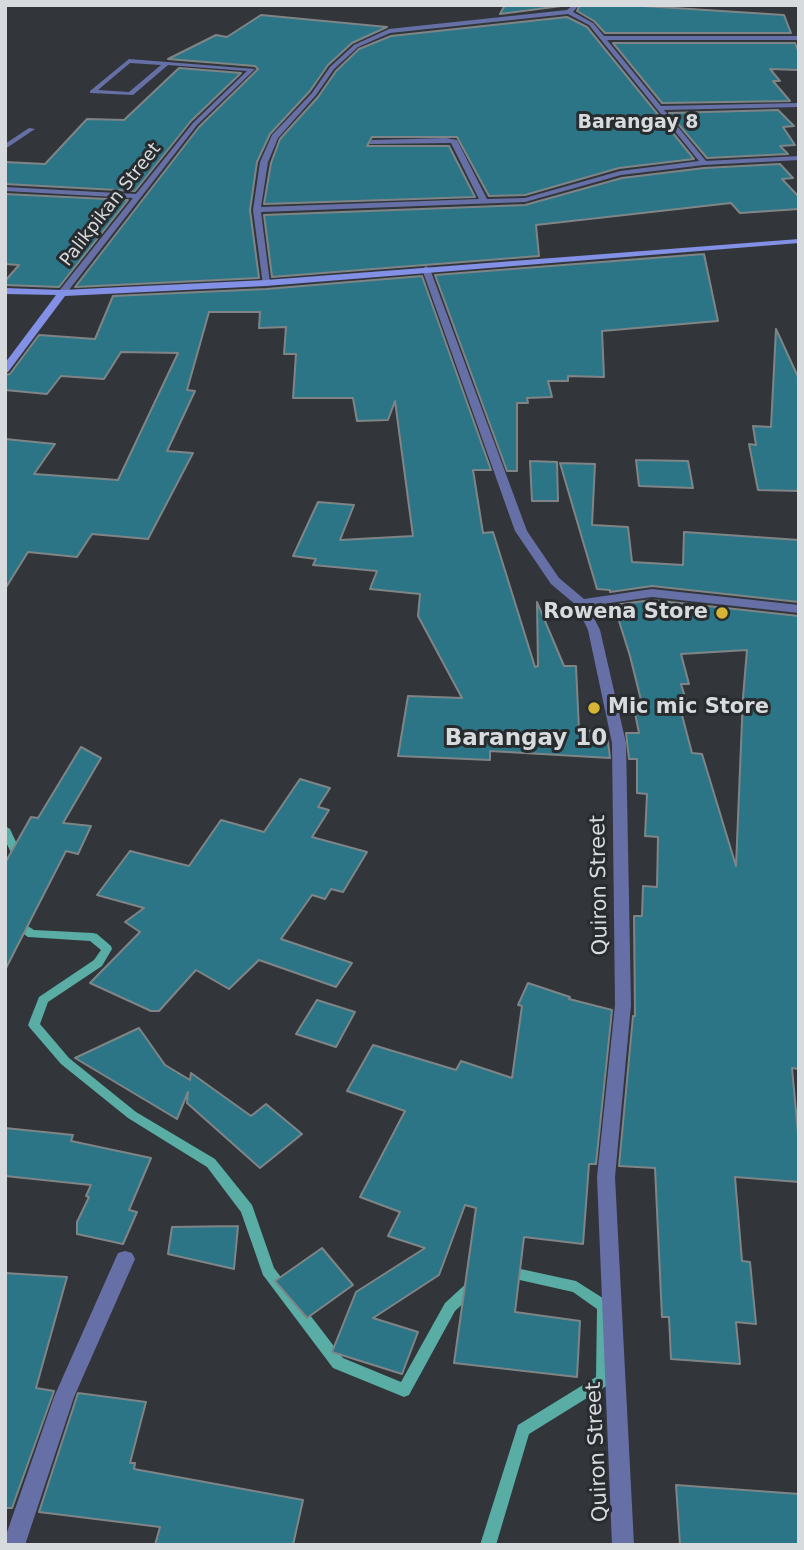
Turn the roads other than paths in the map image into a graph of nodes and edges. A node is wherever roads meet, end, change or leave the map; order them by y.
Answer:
1 (576, 5) edge
2 (569, 12) junction
3 (603, 38) junction
4 (799, 38) edge
5 (166, 64) junction
6 (799, 104) edge
7 (662, 108) junction
8 (31, 129) dead end
9 (372, 142) dead end
10 (5, 147) edge
11 (799, 158) edge
12 (704, 163) junction
13 (5, 188) edge
14 (136, 196) junction
15 (484, 201) junction
16 (257, 209) junction
17 (799, 242) edge
18 (426, 269) junction
19 (266, 283) junction
20 (5, 291) edge
21 (62, 293) junction
22 (5, 370) edge
23 (581, 603) junction
24 (799, 609) edge
25 (125, 1259) dead end
26 (14, 1545) edge
27 (623, 1545) edge

1 - 2 street
2 - 3 street
2 - 16 street
3 - 4 street
3 - 7 street
5 - 5 street
5 - 14 street, Palikpikan Street
6 - 7 street
7 - 12 street
8 - 10 street
9 - 15 street
11 - 12 street
12 - 15 street
13 - 14 street
14 - 21 street, Palikpikan Street
15 - 16 street
16 - 19 street
17 - 18 street
18 - 19 street
18 - 23 street, Quiron Street
19 - 21 street
20 - 21 street
21 - 22 street, Palikpikan Street
23 - 24 street
23 - 27 street, Quiron Street
25 - 26 street

